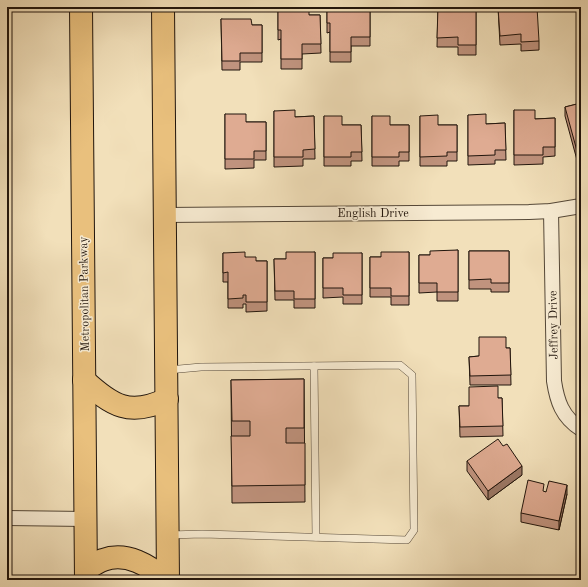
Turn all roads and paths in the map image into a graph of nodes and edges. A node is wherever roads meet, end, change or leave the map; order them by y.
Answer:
1 (81, 7) edge
2 (163, 7) edge
3 (581, 206) edge
4 (551, 211) junction
5 (165, 215) junction
6 (314, 366) junction
7 (166, 371) junction
8 (84, 380) junction
9 (167, 399) junction
10 (581, 429) edge
11 (7, 518) edge
12 (86, 519) junction
13 (168, 535) junction
14 (316, 537) junction
15 (86, 575) edge
16 (167, 580) edge

1 - 8 main road, Metropolitan Parkway
2 - 5 main road
3 - 4 street, English Drive
4 - 5 street, English Drive
4 - 10 street, Jeffrey Drive
5 - 7 main road
6 - 7 lane
6 - 14 lane
6 - 14 lane
7 - 9 main road
8 - 9 main road
8 - 12 main road, Metropolitan Parkway
9 - 13 main road
11 - 12 street
12 - 15 main road, Metropolitan Parkway
13 - 14 lane
13 - 16 main road
15 - 16 main road

